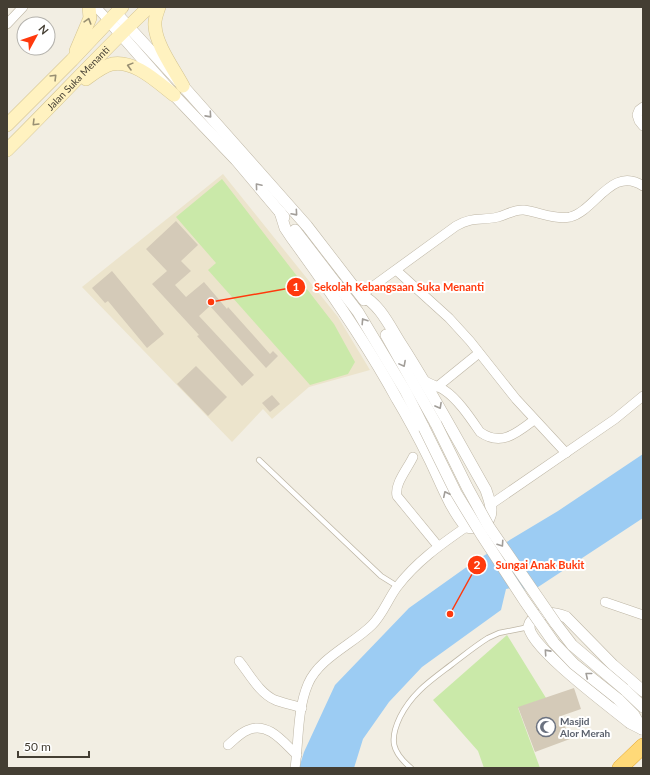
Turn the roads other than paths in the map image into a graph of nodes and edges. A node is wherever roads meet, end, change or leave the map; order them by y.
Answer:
1 (23, 7) edge
2 (89, 7) edge
3 (96, 7) edge
4 (150, 7) edge
5 (159, 7) edge
6 (114, 12) edge
7 (7, 24) edge
8 (125, 31) junction
9 (72, 60) junction
10 (179, 90) junction
11 (61, 97) junction
12 (643, 107) edge
13 (7, 125) edge
14 (643, 126) edge
15 (7, 150) edge
16 (643, 186) edge
17 (280, 212) junction
18 (396, 270) junction
19 (361, 295) junction
20 (479, 353) junction
21 (424, 380) junction
22 (437, 387) junction
23 (643, 396) edge
24 (534, 420) junction
25 (566, 453) junction
26 (413, 457) dead end
27 (259, 460) dead end
28 (490, 505) junction
29 (466, 527) junction
30 (438, 546) junction
31 (397, 586) junction
32 (605, 602) dead end
33 (643, 615) edge
34 (529, 627) junction
35 (239, 660) dead end
36 (643, 691) edge
37 (643, 707) edge
38 (302, 708) junction
39 (643, 732) edge
40 (228, 745) dead end
41 (643, 746) edge
42 (297, 755) junction
43 (295, 768) edge
44 (411, 768) edge
45 (620, 768) edge

1 - 7 street
9 -> 2 main road
3 - 6 street
4 - 8 main road, Jalan Suka Menanti
5 - 10 main road
6 - 8 street
6 - 9 main road, Jalan Suka Menanti
8 - 10 street
8 - 11 main road, Jalan Suka Menanti
13 -> 9 main road, Jalan Suka Menanti
10 -> 11 main road
17 -> 10 street
10 -> 19 street
11 -> 15 main road, Jalan Suka Menanti
12 - 14 street
16 - 18 street
29 -> 17 street
39 -> 17 street, bridge
18 - 19 street
18 - 20 street
19 - 21 street
19 -> 37 street, bridge
20 - 22 street
20 - 24 street
21 - 22 street
21 -> 28 street
22 - 24 street
23 - 25 street
24 - 25 street
25 - 28 street
26 - 30 street
27 - 31 lane
28 - 29 street
29 - 30 street
30 - 31 street
31 - 38 street
32 - 33 street
34 - 36 street
39 -> 34 street
34 - 44 lane
35 - 38 street
38 - 42 street
40 - 42 street
41 - 45 highway
42 - 43 street

